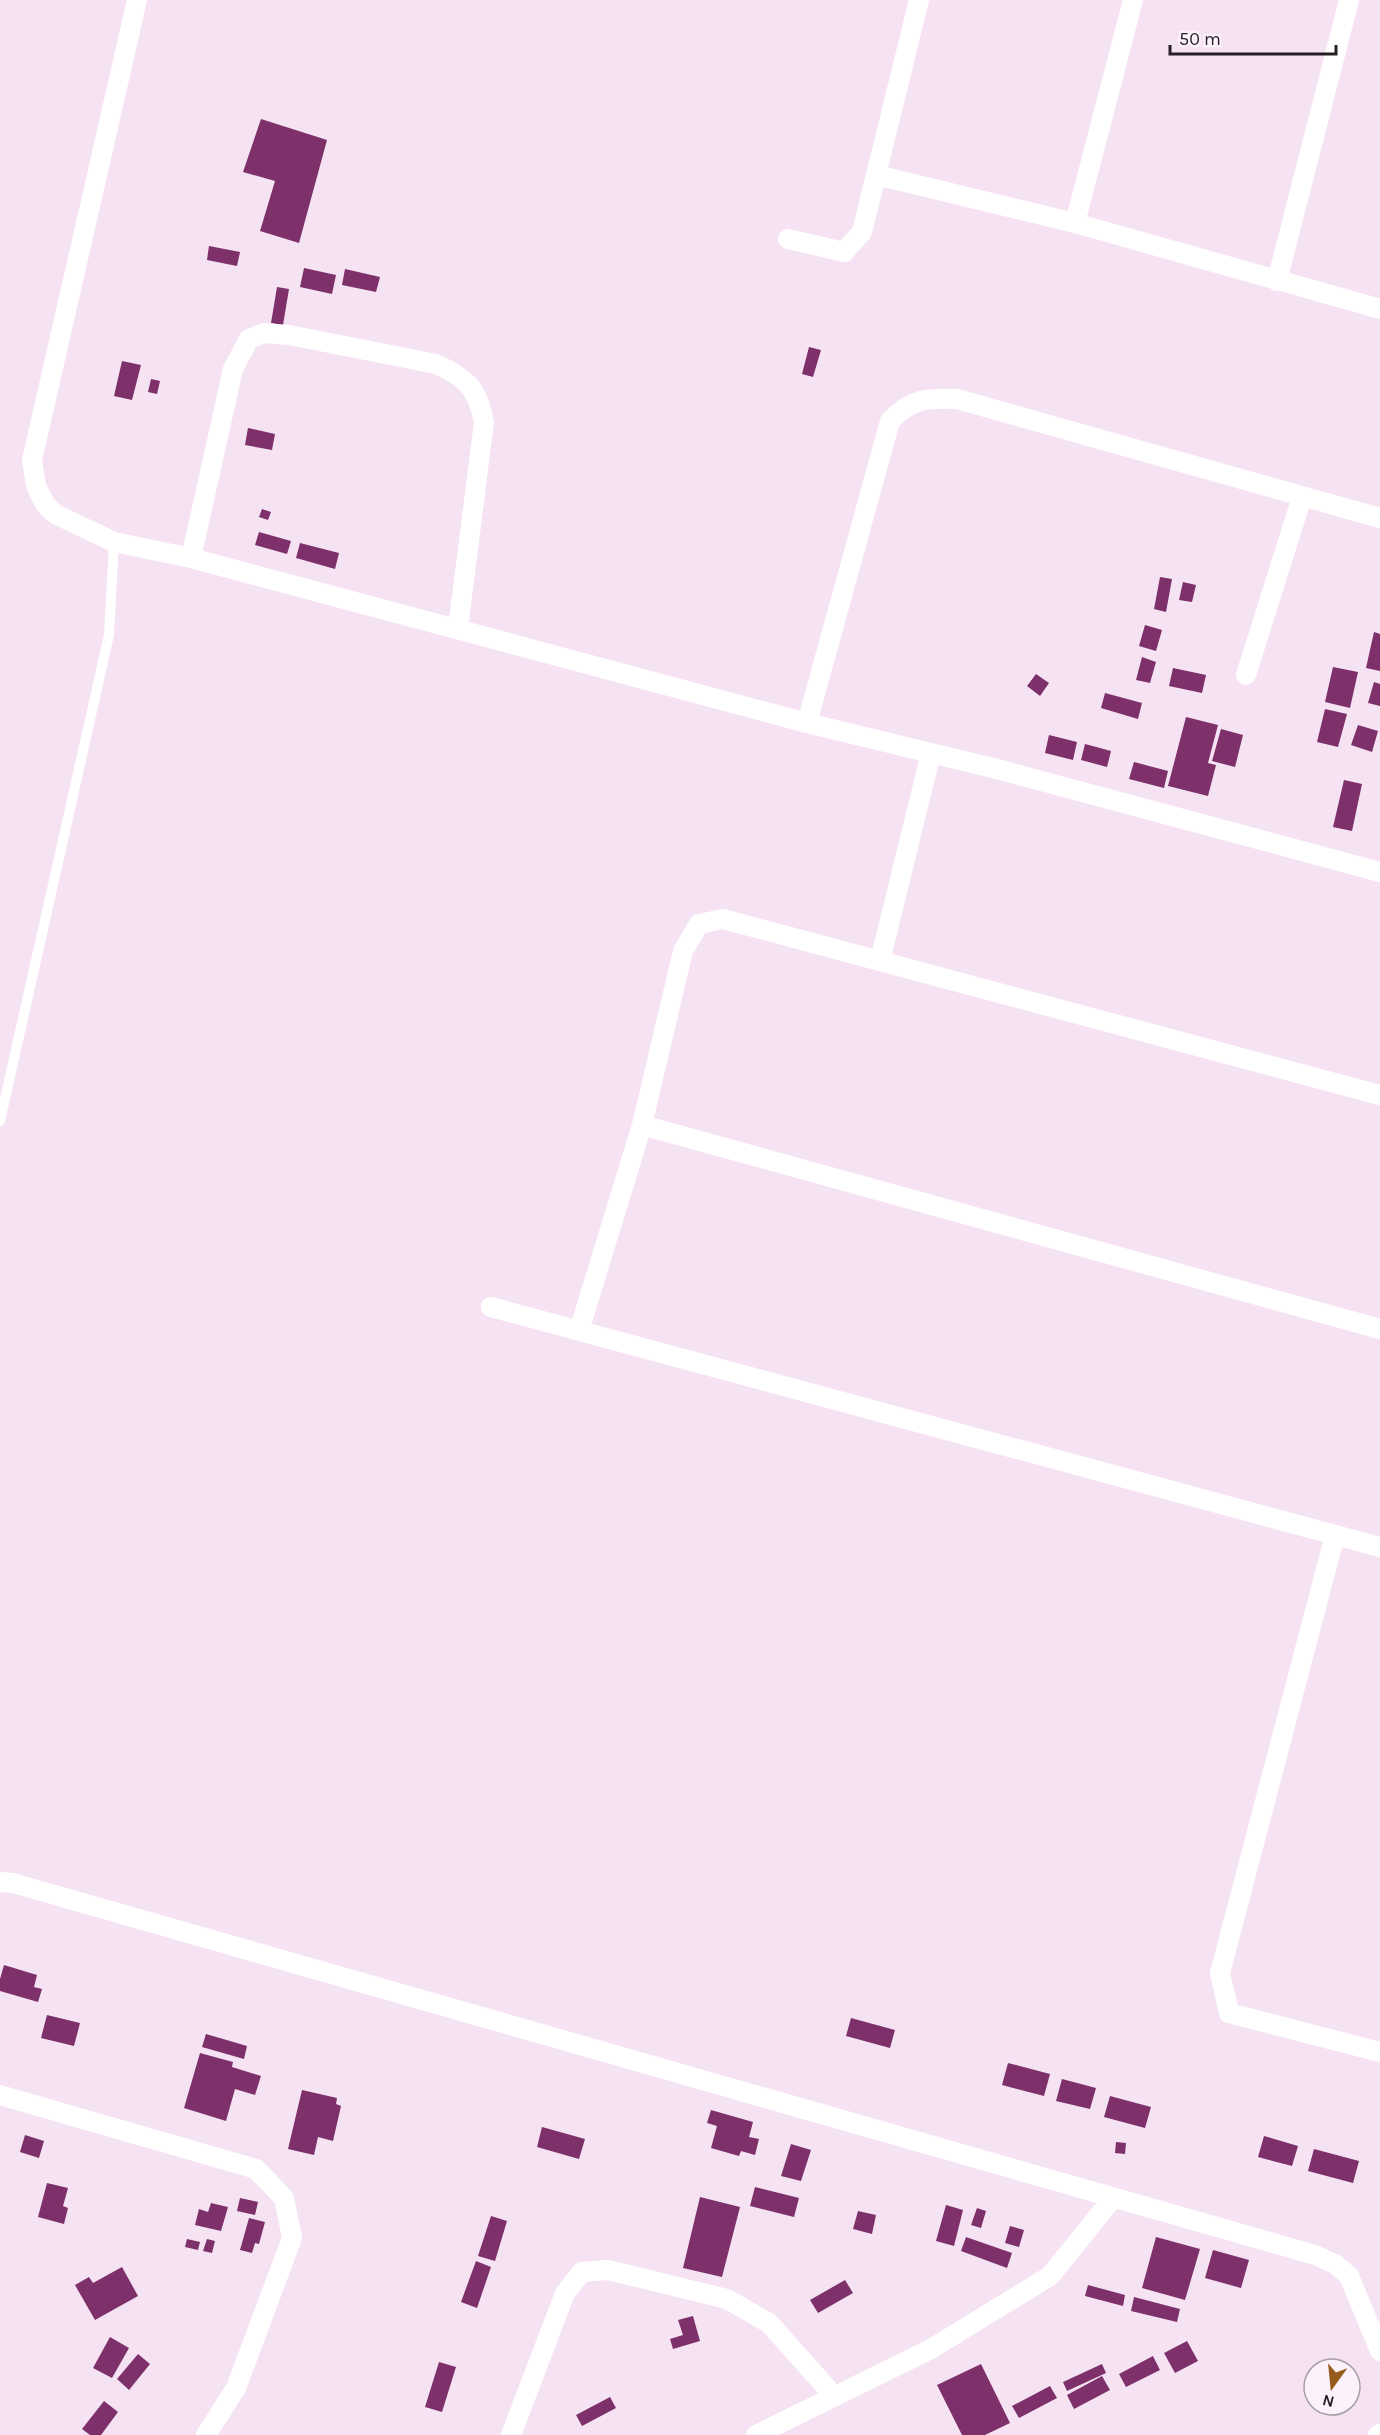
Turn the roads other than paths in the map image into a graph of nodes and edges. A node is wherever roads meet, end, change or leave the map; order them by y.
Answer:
1 (137, 0) edge
2 (919, 0) edge
3 (1133, 0) edge
4 (1349, 0) edge
5 (876, 175) junction
6 (1075, 223) junction
7 (788, 239) dead end
8 (1277, 281) junction
9 (1380, 309) edge
10 (1302, 497) junction
11 (1380, 518) edge
12 (114, 542) junction
13 (191, 558) junction
14 (458, 628) junction
15 (1246, 675) dead end
16 (807, 723) junction
17 (932, 753) junction
18 (1380, 872) edge
19 (880, 961) junction
20 (1380, 1095) edge
21 (0, 1121) edge
22 (642, 1125) junction
23 (491, 1307) dead end
24 (1380, 1329) edge
25 (579, 1331) junction
26 (1335, 1535) junction
27 (1380, 1547) edge
28 (0, 1882) edge
29 (1380, 2052) edge
30 (0, 2095) edge
31 (1113, 2198) junction
32 (1380, 2351) edge
33 (834, 2396) junction
34 (206, 2435) edge
35 (511, 2435) edge
36 (756, 2435) edge

1 - 12 street
2 - 5 street
3 - 6 street
4 - 8 street
5 - 6 street
5 - 7 street
6 - 8 street
8 - 9 street
10 - 11 street
10 - 15 street
10 - 16 street
12 - 13 street
12 - 21 lane
13 - 14 street
13 - 14 street
14 - 16 street
16 - 17 street
17 - 18 street
17 - 19 street
19 - 20 street
19 - 22 street
22 - 24 street
22 - 25 street
23 - 25 street
25 - 26 street
26 - 27 street
26 - 29 street
28 - 31 street
30 - 34 street
31 - 32 street
31 - 33 street
33 - 35 street
33 - 36 street

